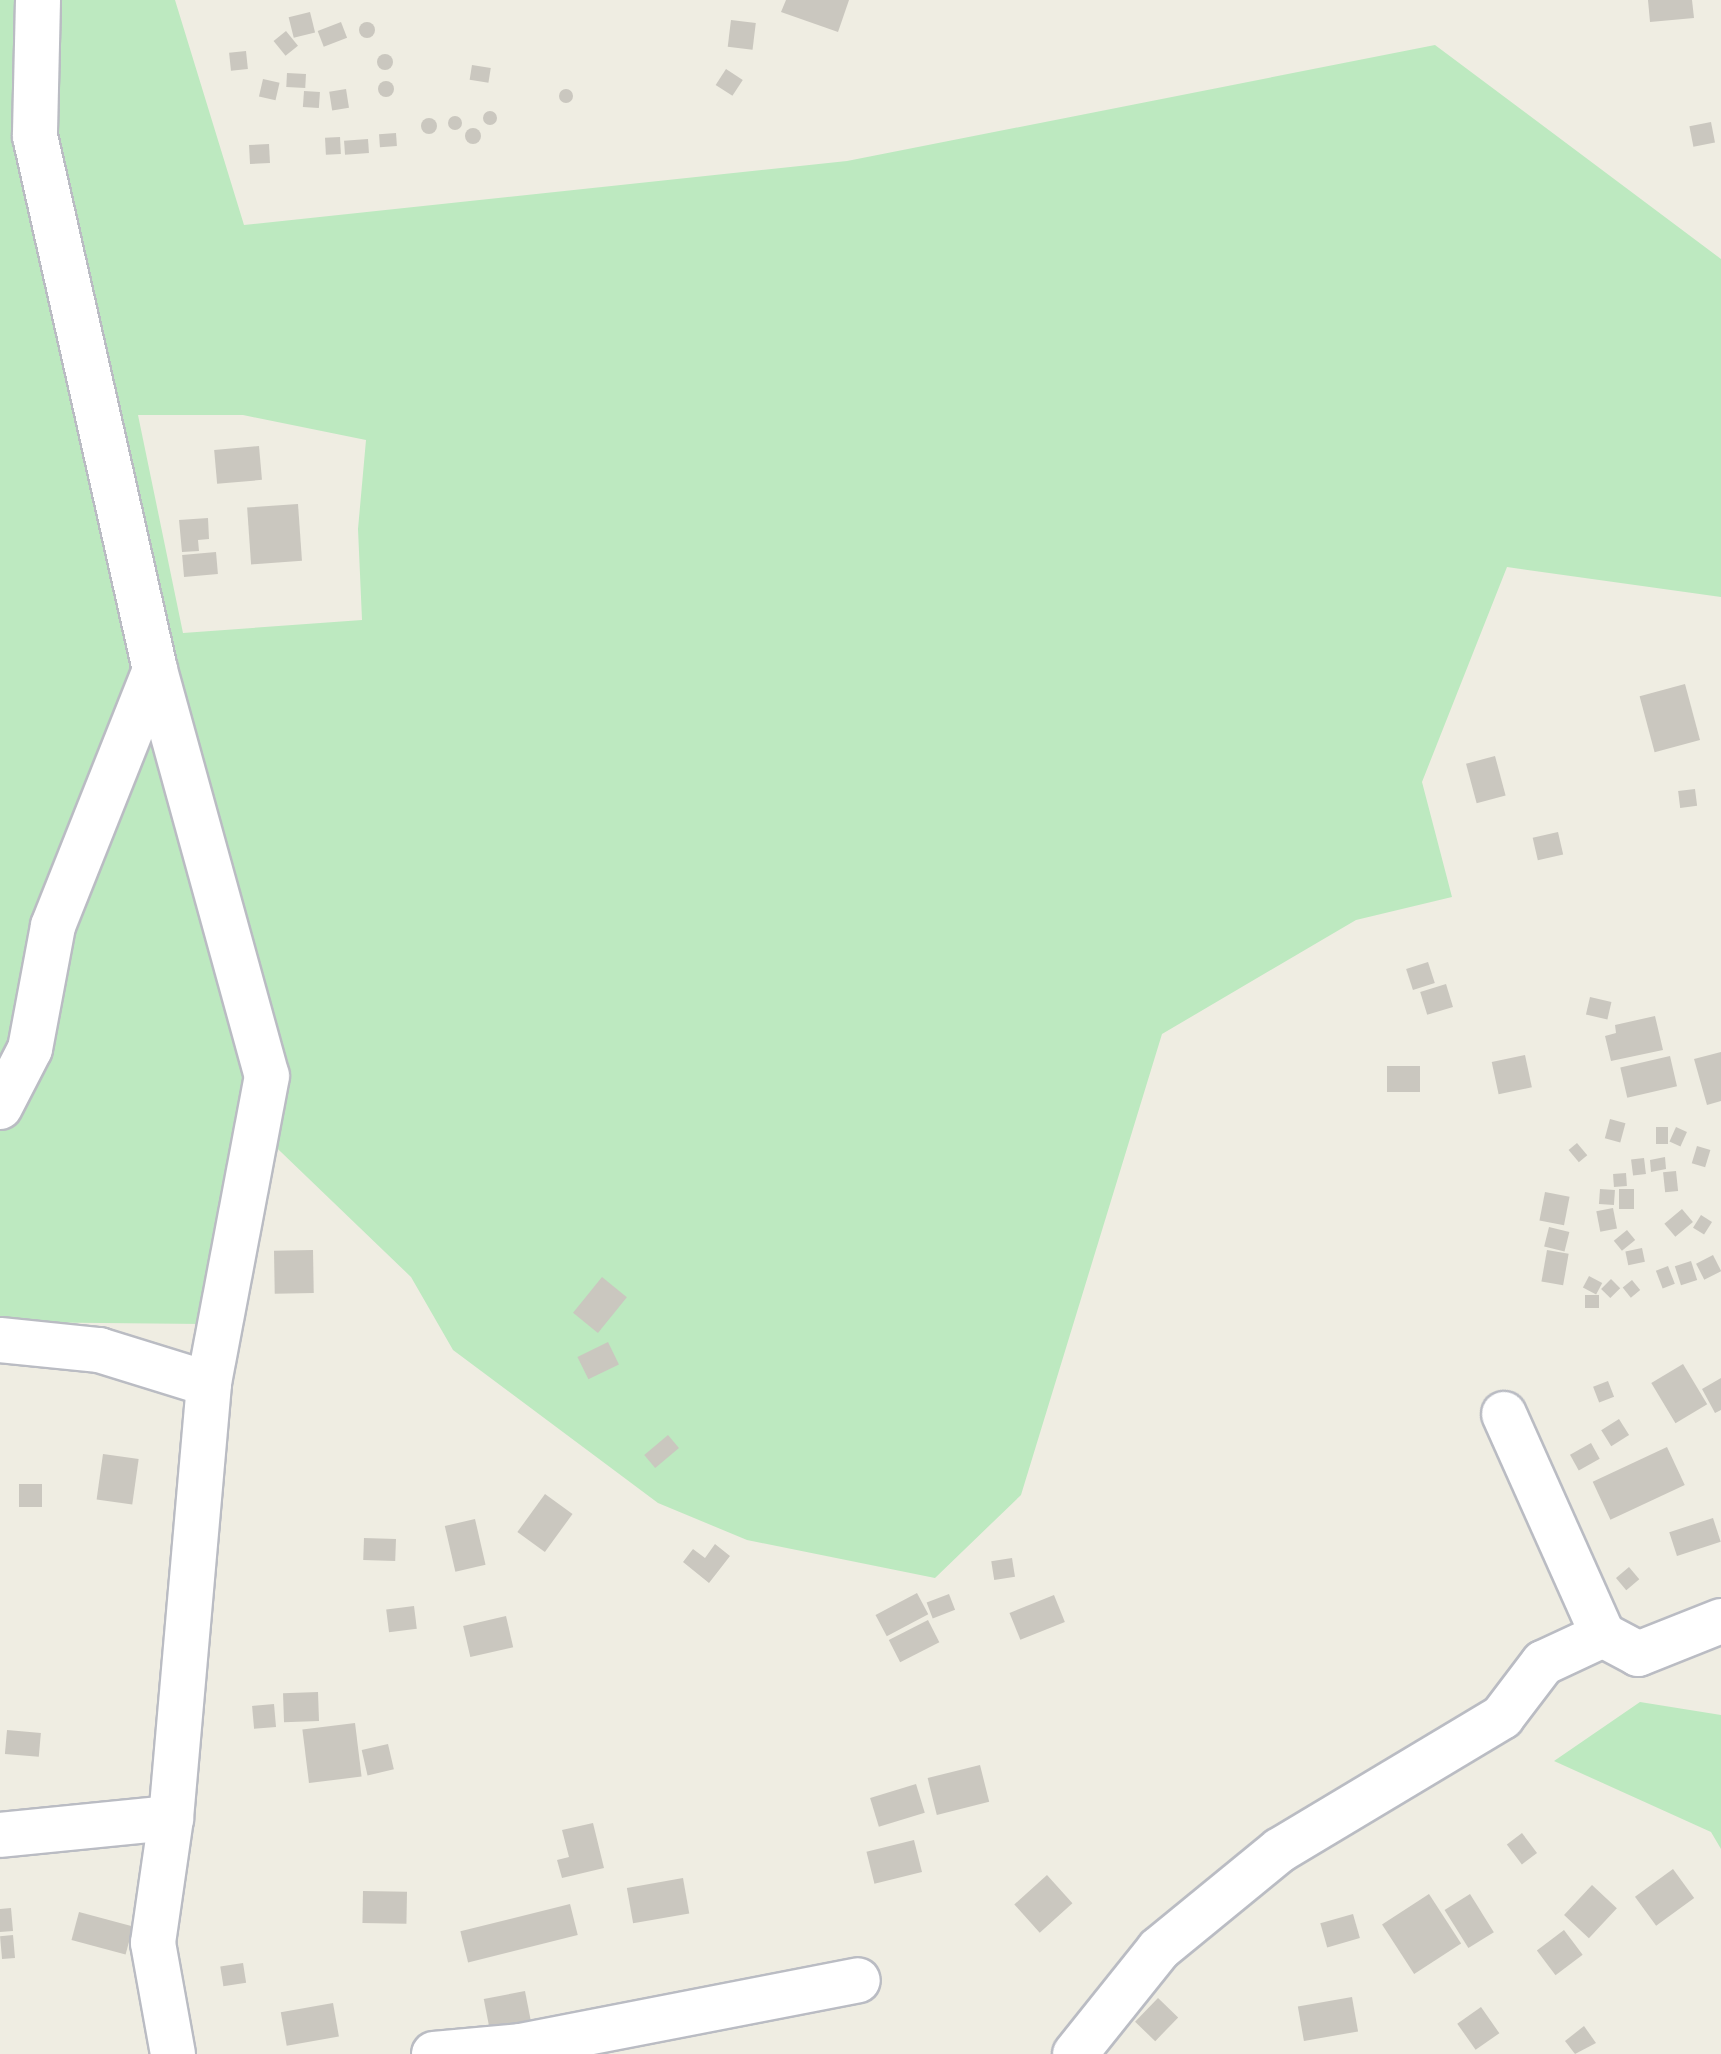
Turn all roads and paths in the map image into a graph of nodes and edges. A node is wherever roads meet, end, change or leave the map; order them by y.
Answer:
1 (38, 0) edge
2 (155, 670) junction
3 (0, 1107) edge
4 (0, 1340) edge
5 (209, 1384) junction
6 (1504, 1414) dead end
7 (1721, 1621) edge
8 (1603, 1635) junction
9 (171, 1818) junction
10 (0, 1835) edge
11 (858, 1980) dead end
12 (173, 2054) edge
13 (434, 2054) edge
14 (1075, 2054) edge

1 - 2 street
2 - 3 street
2 - 5 street
4 - 5 street
5 - 9 street
6 - 8 street
7 - 8 street
8 - 14 street
9 - 10 street
9 - 12 street
11 - 13 street

